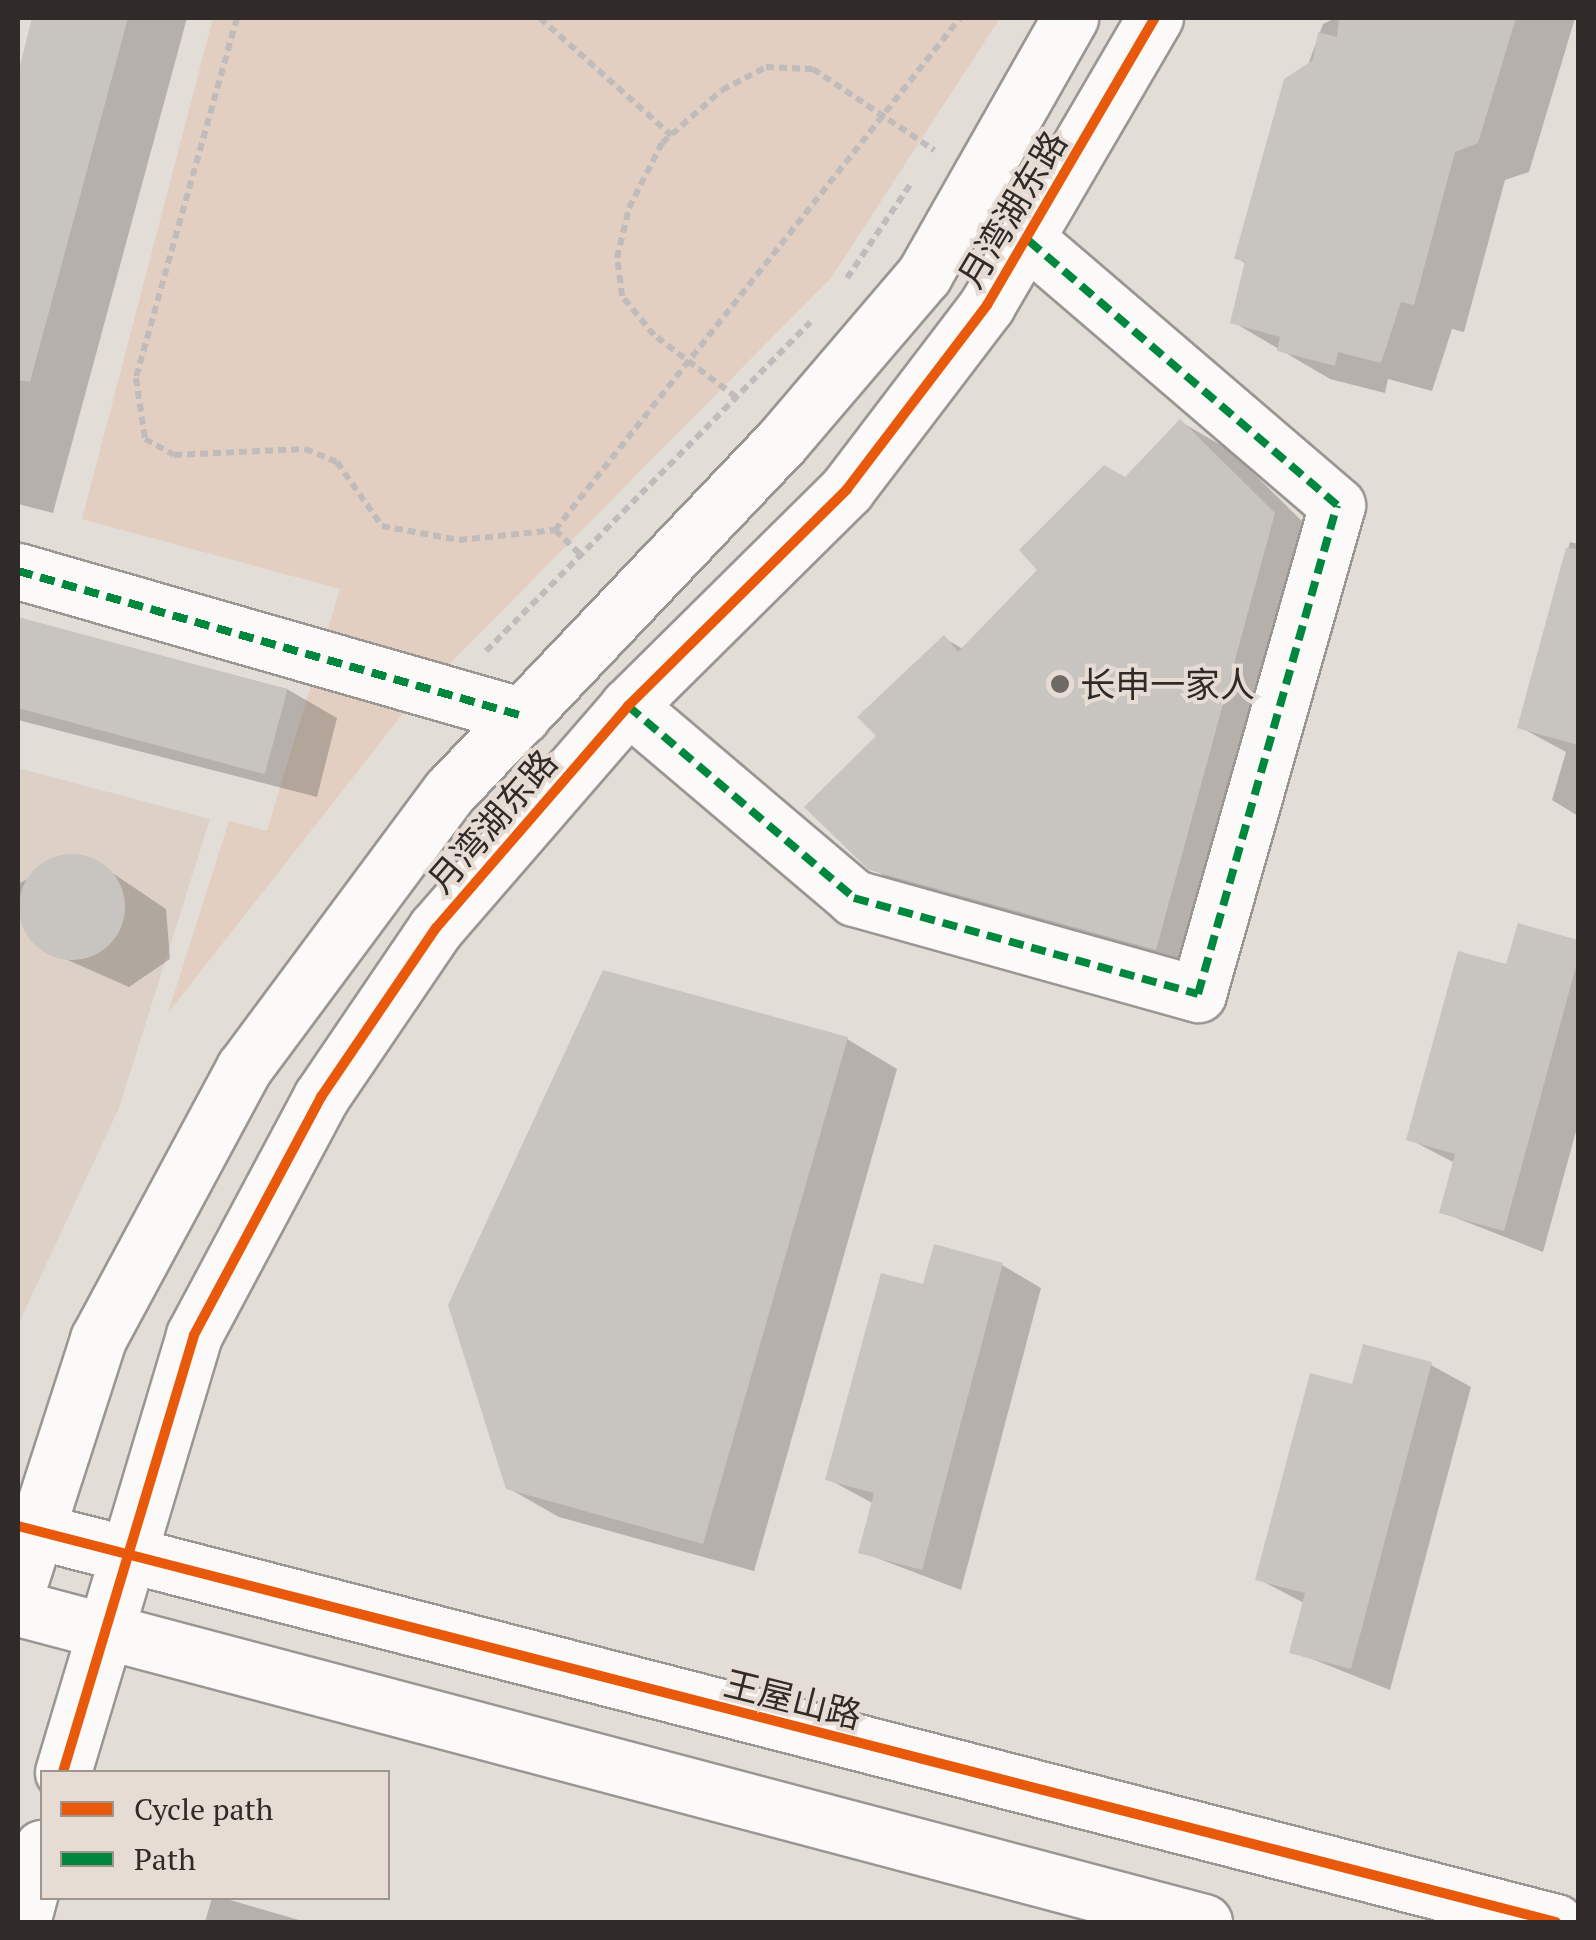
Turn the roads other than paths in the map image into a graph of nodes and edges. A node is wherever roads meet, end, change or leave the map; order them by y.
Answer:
1 (1070, 18) edge
2 (1155, 18) edge
3 (1028, 240) junction
4 (18, 572) edge
5 (628, 706) junction
6 (522, 716) junction
7 (26, 1529) edge
8 (124, 1557) junction
9 (18, 1587) edge
10 (18, 1608) edge
11 (101, 1631) junction
12 (64, 1770) edge
13 (40, 1855) edge
14 (22, 1922) edge
15 (1204, 1922) edge
16 (1556, 1922) edge

1 - 6 street, 月湾湖东路
2 - 3 street, 月湾湖东路
3 - 5 street, 月湾湖东路
3 - 5 street
4 - 6 street
5 - 8 street, 月湾湖东路
6 - 7 street, 月湾湖东路
7 - 8 street, 王屋山路
7 - 9 street, 月湾湖东路
8 - 11 street, 月湾湖东路
8 - 16 street, 王屋山路
10 - 11 street
11 - 12 street, 月湾湖东路
11 - 15 street
13 - 14 street

